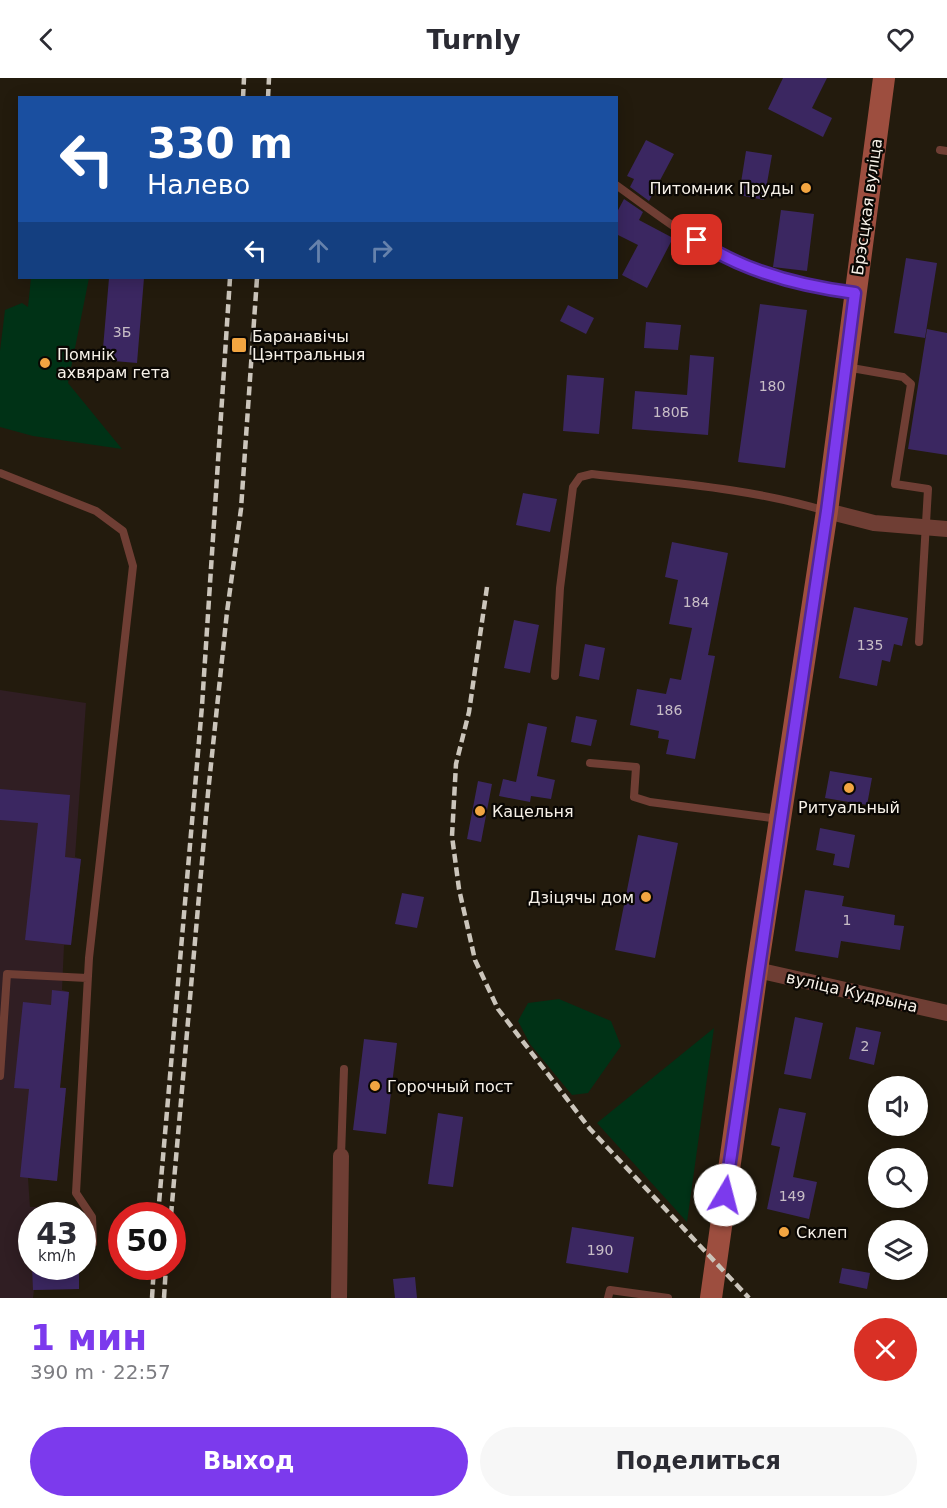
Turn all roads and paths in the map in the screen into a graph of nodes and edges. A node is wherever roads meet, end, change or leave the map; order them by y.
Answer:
1 (884, 78) edge
2 (618, 186) edge
3 (855, 293) junction
4 (846, 367) junction
5 (0, 473) edge
6 (827, 511) junction
7 (925, 527) junction
8 (947, 529) edge
9 (919, 642) dead end
10 (555, 676) dead end
11 (590, 763) dead end
12 (780, 819) junction
13 (757, 970) junction
14 (87, 978) junction
15 (947, 1013) edge
16 (344, 1069) dead end
17 (0, 1076) edge
18 (340, 1156) joint
19 (82, 1202) edge
20 (339, 1298) edge
21 (608, 1298) edge
22 (668, 1298) edge
23 (711, 1298) edge

1 - 3 main road, Брэсцкая вуліца
2 - 3 lane
3 - 4 main road, Брэсцкая вуліца
4 - 6 main road, Брэсцкая вуліца
4 - 7 lane
5 - 14 lane
6 - 7 street
6 - 10 lane
6 - 12 main road, Брэсцкая вуліца
7 - 8 street
7 - 9 lane
11 - 12 lane
12 - 13 main road, Брэсцкая вуліца
13 - 15 street, вуліца Кудрына
13 - 23 main road, Брэсцкая вуліца
14 - 17 lane
14 - 19 lane
16 - 18 lane
18 - 20 street
21 - 22 lane

